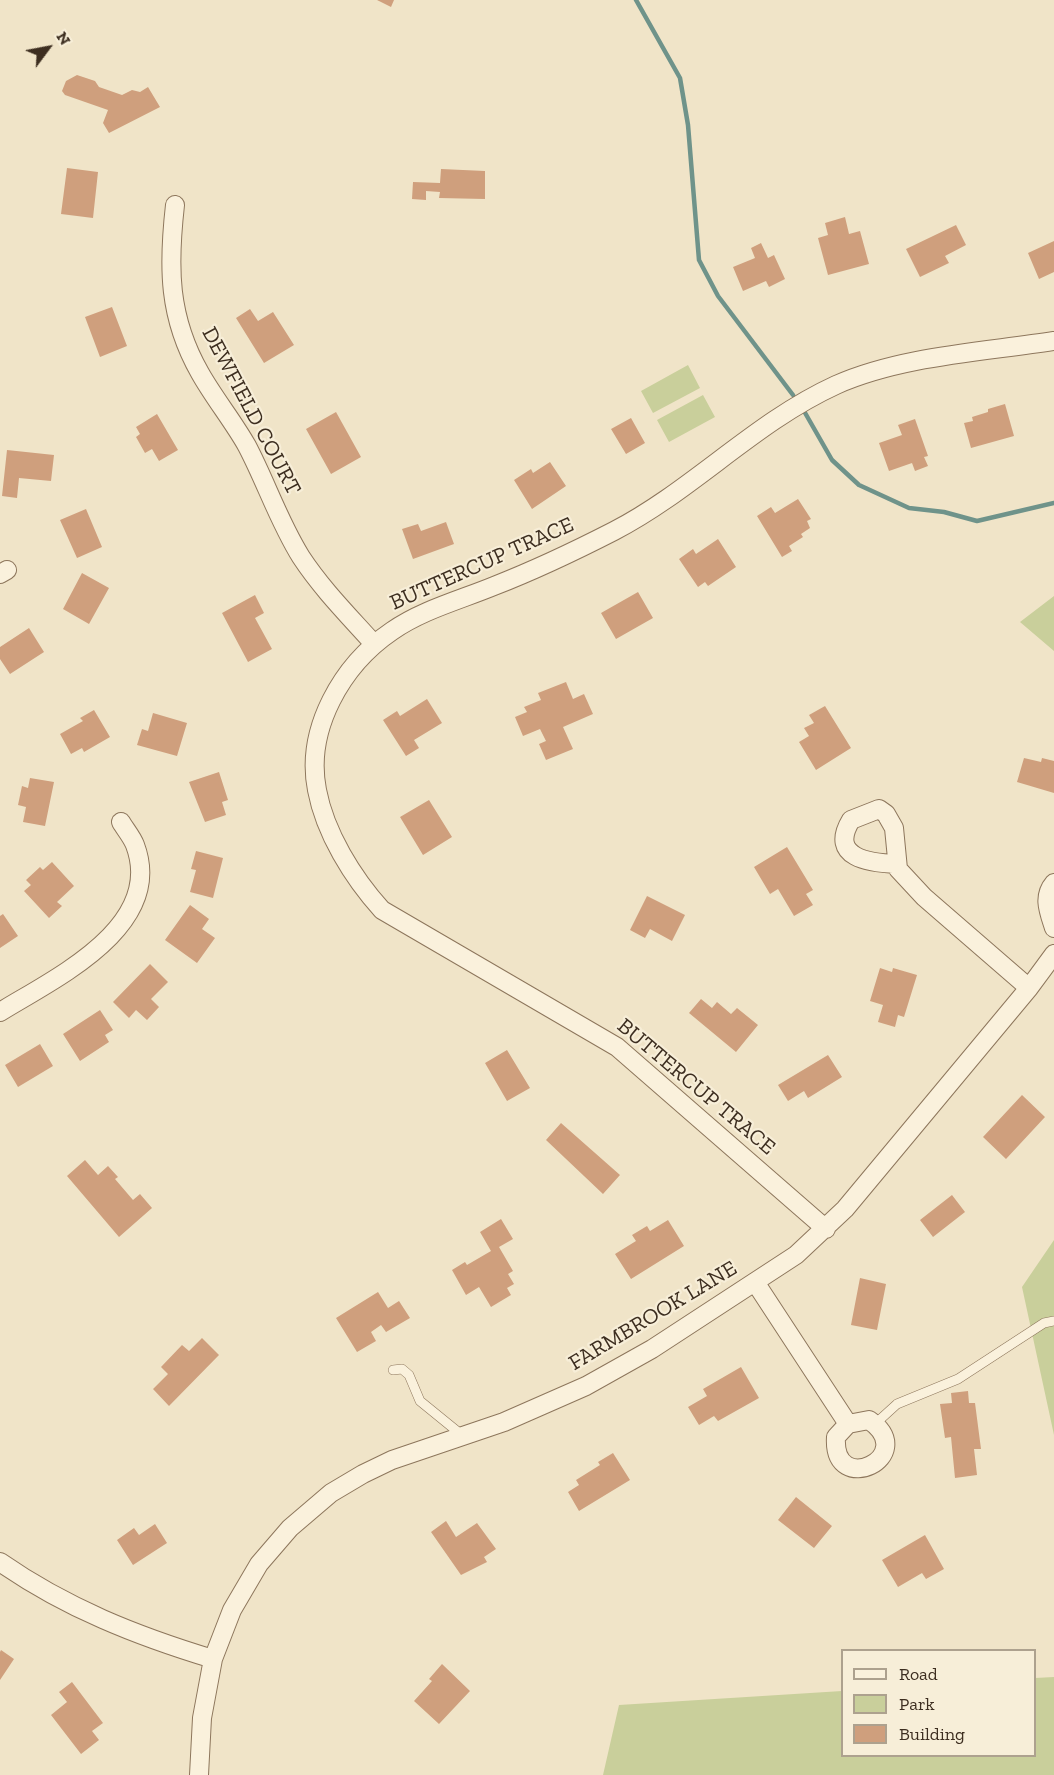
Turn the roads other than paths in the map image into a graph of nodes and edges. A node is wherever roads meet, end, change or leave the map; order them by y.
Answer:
1 (175, 205) dead end
2 (1054, 341) edge
3 (374, 644) junction
4 (121, 822) dead end
5 (897, 864) dead end
6 (1054, 883) edge
7 (1054, 928) edge
8 (1054, 954) edge
9 (1029, 988) junction
10 (0, 1012) edge
11 (826, 1229) junction
12 (755, 1282) junction
13 (1054, 1321) edge
14 (393, 1370) dead end
15 (848, 1424) junction
16 (875, 1424) junction
17 (463, 1436) junction
18 (0, 1562) edge
19 (213, 1659) junction
20 (200, 1775) edge

1 - 3 street, DEWFIELD COURT
2 - 3 street, BUTTERCUP TRACE
3 - 11 street, BUTTERCUP TRACE
4 - 10 street
5 - 9 street
6 - 7 street
8 - 9 street, FARMBROOK LANE
9 - 11 street, FARMBROOK LANE
11 - 12 street, FARMBROOK LANE
12 - 15 street
12 - 17 street, FARMBROOK LANE
13 - 16 lane
14 - 17 lane
15 - 16 street
15 - 16 street
17 - 19 street, FARMBROOK LANE
18 - 19 street
19 - 20 street, FARMBROOK LANE

